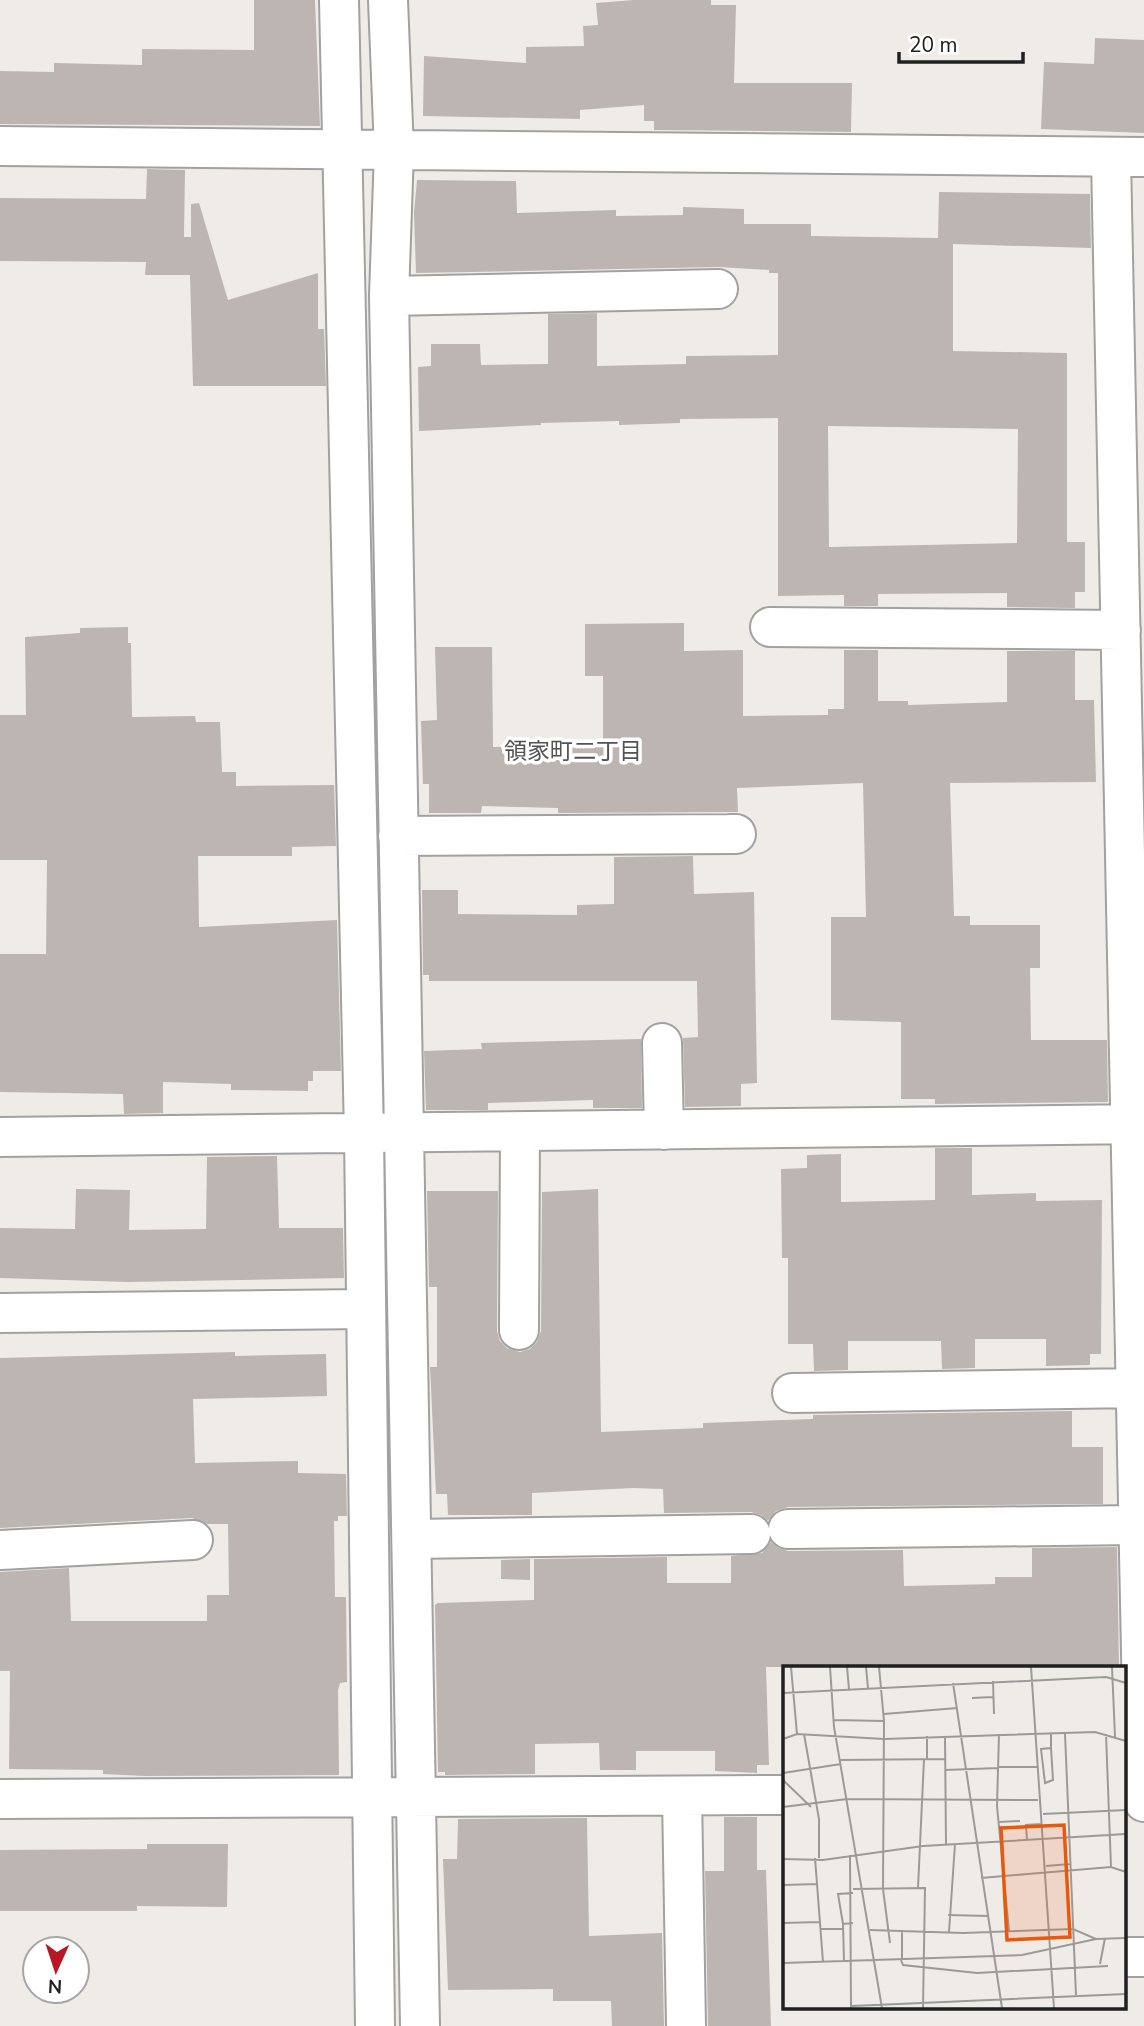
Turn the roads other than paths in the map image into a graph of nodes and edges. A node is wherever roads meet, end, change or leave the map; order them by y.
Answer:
1 (339, 0) edge
2 (388, 0) edge
3 (0, 146) edge
4 (343, 150) junction
5 (394, 151) junction
6 (1128, 157) edge
7 (718, 289) dead end
8 (389, 296) junction
9 (1132, 531) edge
10 (770, 627) dead end
11 (1121, 630) junction
12 (730, 834) dead end
13 (398, 836) junction
14 (662, 1043) dead end
15 (1138, 1124) edge
16 (664, 1130) junction
17 (520, 1132) junction
18 (404, 1133) junction
19 (364, 1134) junction
20 (0, 1137) edge
21 (366, 1309) junction
22 (0, 1312) edge
23 (520, 1330) dead end
24 (1140, 1344) edge
25 (1137, 1388) junction
26 (792, 1393) dead end
27 (1137, 1525) junction
28 (788, 1529) dead end
29 (751, 1534) dead end
30 (413, 1539) junction
31 (193, 1540) dead end
32 (0, 1550) edge
33 (682, 1796) junction
34 (783, 1796) edge
35 (1139, 1796) edge
36 (374, 1798) junction
37 (418, 1798) junction
38 (0, 1799) edge
39 (1126, 1957) edge
40 (1144, 1957) edge
41 (375, 2026) edge
42 (420, 2026) edge
43 (686, 2026) edge

1 - 4 street
2 - 5 street
3 - 4 street
4 - 5 street
4 - 19 street
5 - 6 street
5 - 8 street
6 - 9 street
7 - 8 street
8 - 13 street
9 - 11 street
10 - 11 street
11 - 15 street
12 - 13 street
13 - 18 street
14 - 16 street
15 - 16 street
15 - 24 street
16 - 17 street
17 - 18 street
17 - 23 street
18 - 19 street
18 - 30 street
19 - 20 street
19 - 21 street
21 - 22 street
21 - 36 street
24 - 25 street
25 - 26 street
25 - 27 street
27 - 28 street
27 - 35 street
29 - 30 street
30 - 37 street
31 - 32 street
33 - 34 street
33 - 37 street
33 - 43 street
36 - 37 street
36 - 38 street
36 - 41 street
37 - 42 street
39 - 40 street

